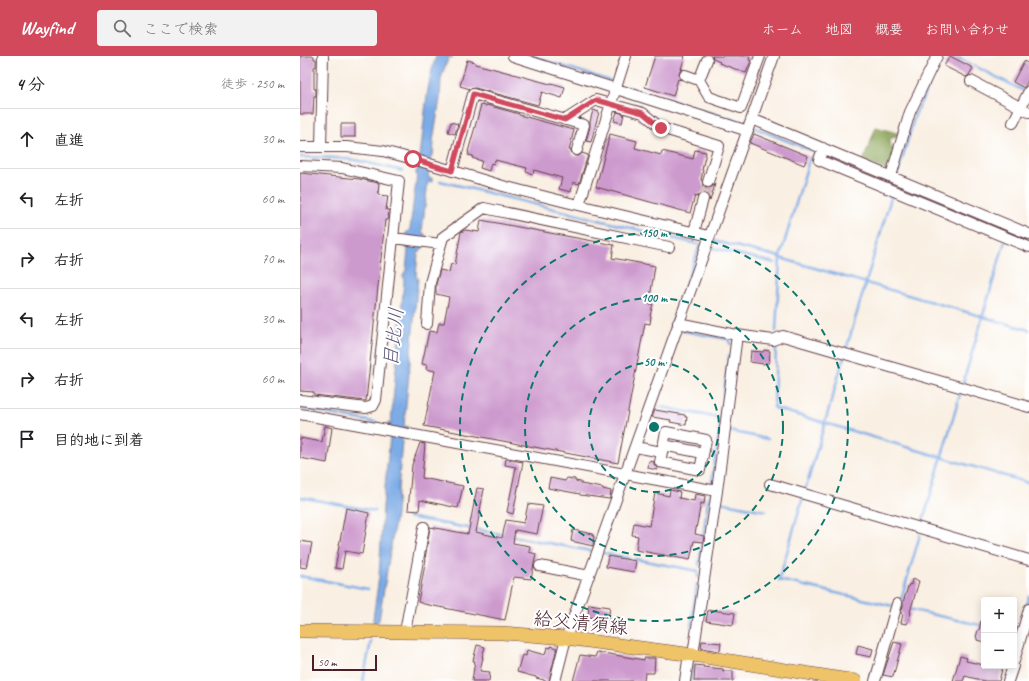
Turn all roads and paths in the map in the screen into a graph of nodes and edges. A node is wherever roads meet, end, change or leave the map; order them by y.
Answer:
1 (323, 56) edge
2 (513, 56) edge
3 (626, 56) edge
4 (760, 56) edge
5 (774, 56) edge
6 (938, 56) edge
7 (707, 60) dead end
8 (684, 75) dead end
9 (699, 80) junction
10 (971, 81) dead end
11 (615, 89) junction
12 (1029, 90) edge
13 (743, 103) junction
14 (611, 104) junction
15 (756, 108) junction
16 (1025, 110) edge
17 (752, 119) junction
18 (565, 120) junction
19 (1013, 123) dead end
20 (748, 131) junction
21 (300, 147) edge
22 (321, 147) junction
23 (824, 148) junction
24 (577, 150) dead end
25 (300, 166) edge
26 (452, 171) junction
27 (891, 176) junction
28 (708, 182) tunnel mouth
29 (704, 199) tunnel mouth
30 (579, 205) junction
31 (694, 232) junction
32 (1029, 234) edge
33 (709, 236) junction
34 (398, 239) junction
35 (441, 244) junction
36 (669, 247) dead end
37 (1029, 247) edge
38 (678, 323) junction
39 (427, 324) dead end
40 (738, 336) junction
41 (300, 400) edge
42 (1029, 407) edge
43 (300, 414) edge
44 (635, 447) junction
45 (663, 449) junction
46 (625, 474) junction
47 (770, 484) dead end
48 (716, 492) junction
49 (424, 527) dead end
50 (1029, 560) edge
51 (540, 566) dead end
52 (589, 576) junction
53 (897, 604) dead end
54 (1029, 609) edge
55 (300, 631) edge
56 (405, 632) junction
57 (566, 638) junction
58 (1017, 651) edge
59 (691, 655) junction
60 (1011, 669) edge
61 (555, 681) edge
62 (685, 681) edge
63 (855, 681) edge
64 (875, 681) edge
65 (1008, 681) edge

1 - 22 street
2 - 11 street
3 - 11 street
4 - 13 street
5 - 15 street
6 - 27 street
7 - 9 street
8 - 9 street
9 - 13 street
10 - 16 street
11 - 14 street
11 - 20 street
12 - 16 street
13 - 15 street
14 - 18 street
14 - 28 street
14 - 30 street
15 - 17 street
16 - 19 street
17 - 20 street
17 - 23 street
18 - 24 street
18 - 26 street
20 - 33 street
21 - 22 street
22 - 26 street
23 - 27 street
23 - 37 street
25 - 34 street
26 - 30 street
27 - 32 street
29 - 31 street
30 - 31 street
31 - 33 street
33 - 38 street
34 - 35 street
34 - 41 street
35 - 36 street
35 - 39 street
38 - 40 street
38 - 44 street
40 - 42 street
40 - 48 street
43 - 46 street
44 - 45 street
44 - 46 street
45 - 45 street
46 - 48 street
46 - 52 street
47 - 50 street
48 - 59 street
49 - 56 street
51 - 52 street
52 - 57 street
53 - 64 street
54 - 58 street
55 - 56 main road, 給父清須線
56 - 57 main road, 給父清須線
57 - 59 main road, 給父清須線
57 - 61 street
59 - 62 street
59 - 63 main road, 給父清須線
60 - 65 street

